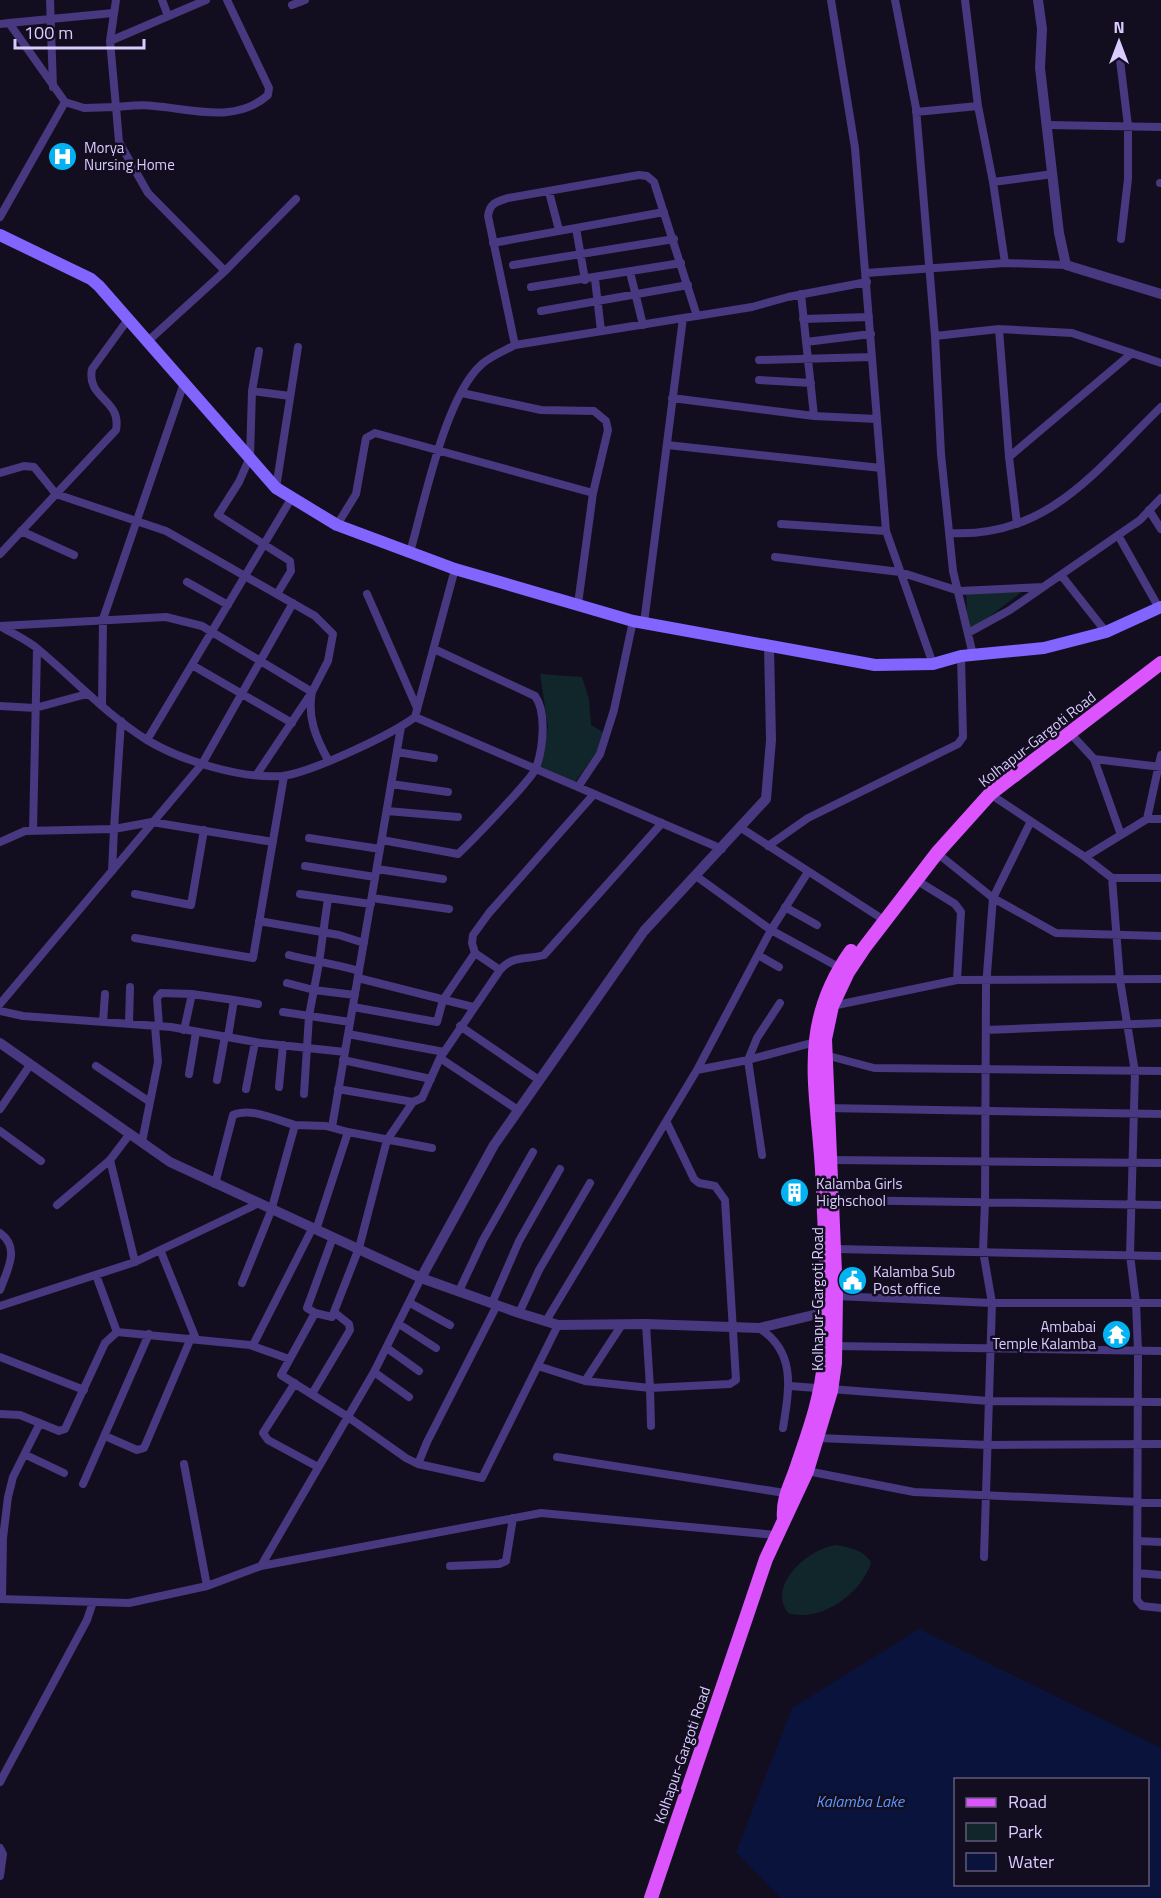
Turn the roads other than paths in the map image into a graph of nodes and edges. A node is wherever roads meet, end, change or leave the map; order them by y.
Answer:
1 (50, 0) edge
2 (116, 0) edge
3 (162, 0) edge
4 (206, 0) edge
5 (227, 0) edge
6 (305, 0) edge
7 (831, 0) edge
8 (895, 0) edge
9 (965, 0) edge
10 (1038, 0) edge
11 (292, 5) dead end
12 (113, 13) junction
13 (168, 16) junction
14 (52, 17) junction
15 (4, 23) edge
16 (111, 41) junction
17 (1119, 52) dead end
18 (53, 88) junction
19 (65, 102) junction
20 (978, 106) junction
21 (116, 107) junction
22 (916, 112) junction
23 (1048, 124) junction
24 (1128, 126) junction
25 (1161, 127) edge
26 (1053, 174) junction
27 (993, 182) junction
28 (549, 192) junction
29 (296, 199) dead end
30 (664, 212) junction
31 (0, 217) edge
32 (576, 228) junction
33 (559, 230) junction
34 (0, 235) edge
35 (674, 239) junction
36 (1121, 239) dead end
37 (493, 243) junction
38 (581, 255) junction
39 (681, 263) junction
40 (1005, 263) junction
41 (513, 265) dead end
42 (1066, 265) junction
43 (930, 269) junction
44 (225, 271) junction
45 (630, 272) junction
46 (866, 278) junction
47 (590, 280) junction
48 (688, 285) junction
49 (531, 287) dead end
50 (635, 294) junction
51 (801, 294) junction
52 (1161, 294) edge
53 (597, 301) junction
54 (541, 311) dead end
55 (697, 316) junction
56 (869, 317) junction
57 (129, 318) junction
58 (683, 318) junction
59 (803, 319) junction
60 (643, 325) junction
61 (999, 329) junction
62 (601, 331) junction
63 (871, 334) junction
64 (935, 336) junction
65 (148, 341) junction
66 (806, 342) junction
67 (515, 345) junction
68 (298, 347) dead end
69 (259, 351) dead end
70 (1132, 353) junction
71 (872, 357) junction
72 (759, 360) dead end
73 (807, 360) junction
74 (1161, 363) edge
75 (759, 380) dead end
76 (183, 383) junction
77 (811, 384) junction
78 (252, 391) junction
79 (462, 393) junction
80 (290, 396) junction
81 (672, 398) junction
82 (1161, 407) edge
83 (814, 416) junction
84 (877, 419) junction
85 (667, 445) junction
86 (440, 449) junction
87 (250, 457) junction
88 (1009, 457) junction
89 (881, 468) junction
90 (0, 473) edge
91 (276, 488) junction
92 (593, 492) junction
93 (56, 494) junction
94 (1161, 498) edge
95 (291, 499) junction
96 (1149, 510) junction
97 (136, 519) junction
98 (781, 524) dead end
99 (1017, 524) junction
100 (338, 525) junction
101 (1161, 529) edge
102 (21, 531) junction
103 (886, 531) junction
104 (950, 532) junction
105 (1118, 535) junction
106 (263, 545) junction
107 (410, 552) junction
108 (0, 554) edge
109 (74, 555) dead end
110 (775, 557) dead end
111 (455, 569) junction
112 (900, 572) junction
113 (1061, 574) junction
114 (245, 575) junction
115 (187, 582) dead end
116 (1043, 587) junction
117 (958, 591) junction
118 (277, 594) junction
119 (367, 594) dead end
120 (293, 603) junction
121 (578, 604) junction
122 (228, 605) junction
123 (1160, 608) edge
124 (102, 619) junction
125 (639, 622) junction
126 (0, 626) edge
127 (212, 632) junction
128 (1106, 632) junction
129 (969, 633) junction
130 (769, 646) junction
131 (38, 649) junction
132 (434, 649) junction
133 (1161, 654) edge
134 (967, 656) junction
135 (259, 662) junction
136 (1161, 663) edge
137 (933, 664) junction
138 (192, 665) junction
139 (312, 692) junction
140 (87, 694) junction
141 (242, 694) junction
142 (0, 706) edge
143 (102, 706) junction
144 (35, 708) junction
145 (416, 713) junction
146 (121, 721) junction
147 (292, 723) junction
148 (401, 727) junction
149 (1070, 733) junction
150 (147, 740) junction
151 (397, 752) junction
152 (1161, 755) edge
153 (434, 758) dead end
154 (1094, 759) junction
155 (328, 760) junction
156 (202, 764) junction
157 (1160, 766) edge
158 (536, 769) junction
159 (257, 774) junction
160 (284, 776) junction
161 (392, 784) junction
162 (578, 787) junction
163 (448, 792) dead end
164 (594, 794) junction
165 (990, 794) junction
166 (387, 811) junction
167 (458, 817) dead end
168 (1147, 819) junction
169 (1161, 819) edge
170 (1031, 821) junction
171 (152, 822) junction
172 (662, 823) junction
173 (741, 828) junction
174 (114, 829) junction
175 (204, 830) junction
176 (33, 831) junction
177 (1121, 835) junction
178 (309, 838) dead end
179 (0, 842) edge
180 (273, 842) junction
181 (381, 845) junction
182 (768, 846) junction
183 (722, 849) junction
184 (937, 854) junction
185 (1085, 857) junction
186 (305, 866) dead end
187 (112, 872) junction
188 (808, 872) junction
189 (376, 873) junction
190 (696, 876) junction
191 (1112, 878) junction
192 (1161, 878) edge
193 (443, 879) dead end
194 (916, 880) junction
195 (135, 894) dead end
196 (300, 894) dead end
197 (328, 898) junction
198 (993, 898) junction
199 (371, 901) junction
200 (785, 907) junction
201 (450, 909) dead end
202 (881, 918) junction
203 (259, 921) junction
204 (817, 925) dead end
205 (771, 930) junction
206 (321, 932) junction
207 (1161, 936) edge
208 (1116, 937) junction
209 (135, 939) dead end
210 (364, 943) junction
211 (475, 953) junction
212 (289, 955) dead end
213 (758, 955) junction
214 (320, 963) junction
215 (778, 967) dead end
216 (500, 970) junction
217 (844, 970) junction
218 (358, 975) junction
219 (1161, 979) edge
220 (957, 980) junction
221 (986, 980) junction
222 (1120, 980) junction
223 (287, 983) dead end
224 (130, 987) dead end
225 (314, 990) junction
226 (105, 994) dead end
227 (192, 994) junction
228 (355, 995) junction
229 (443, 999) junction
230 (234, 1000) junction
231 (780, 1003) dead end
232 (0, 1004) edge
233 (258, 1004) dead end
234 (832, 1006) junction
235 (353, 1007) junction
236 (473, 1007) junction
237 (0, 1011) edge
238 (283, 1012) dead end
239 (309, 1016) junction
240 (103, 1022) junction
241 (350, 1022) junction
242 (1129, 1022) junction
243 (1161, 1023) edge
244 (129, 1024) junction
245 (157, 1026) junction
246 (460, 1026) junction
247 (184, 1029) junction
248 (986, 1029) junction
249 (196, 1032) junction
250 (348, 1034) junction
251 (226, 1037) junction
252 (820, 1040) junction
253 (255, 1042) junction
254 (0, 1043) edge
255 (283, 1045) junction
256 (309, 1048) junction
257 (442, 1055) junction
258 (825, 1055) junction
259 (344, 1056) junction
260 (748, 1060) junction
261 (30, 1065) junction
262 (96, 1066) dead end
263 (984, 1067) junction
264 (697, 1070) junction
265 (1161, 1071) edge
266 (1135, 1072) junction
267 (189, 1074) dead end
268 (431, 1079) junction
269 (217, 1080) dead end
270 (539, 1080) junction
271 (279, 1087) dead end
272 (246, 1089) dead end
273 (338, 1089) junction
274 (304, 1094) dead end
275 (150, 1102) junction
276 (412, 1102) junction
277 (826, 1108) junction
278 (0, 1109) edge
279 (518, 1110) junction
280 (984, 1112) junction
281 (1134, 1114) junction
282 (1161, 1114) edge
283 (667, 1123) junction
284 (295, 1125) junction
285 (332, 1127) junction
286 (0, 1131) edge
287 (348, 1132) junction
288 (129, 1135) junction
289 (387, 1140) junction
290 (142, 1142) junction
291 (432, 1148) dead end
292 (533, 1152) dead end
293 (762, 1155) dead end
294 (110, 1160) junction
295 (830, 1160) junction
296 (42, 1161) dead end
297 (984, 1161) junction
298 (1133, 1163) junction
299 (1161, 1163) edge
300 (560, 1169) dead end
301 (590, 1183) dead end
302 (215, 1184) junction
303 (833, 1200) junction
304 (985, 1203) junction
305 (257, 1204) junction
306 (1133, 1204) junction
307 (57, 1205) dead end
308 (1161, 1205) edge
309 (271, 1210) junction
310 (314, 1229) junction
311 (0, 1233) edge
312 (333, 1237) junction
313 (359, 1248) junction
314 (835, 1249) junction
315 (982, 1251) junction
316 (161, 1252) junction
317 (1130, 1255) junction
318 (1161, 1256) edge
319 (135, 1262) junction
320 (96, 1275) junction
321 (421, 1278) junction
322 (242, 1283) dead end
323 (0, 1290) edge
324 (459, 1291) junction
325 (836, 1296) junction
326 (410, 1303) junction
327 (992, 1303) junction
328 (1136, 1303) junction
329 (1161, 1303) edge
330 (495, 1304) junction
331 (0, 1306) edge
332 (334, 1312) junction
333 (826, 1312) junction
334 (315, 1313) junction
335 (519, 1313) junction
336 (552, 1323) junction
337 (399, 1324) junction
338 (646, 1324) junction
339 (450, 1325) dead end
340 (621, 1326) junction
341 (734, 1328) junction
342 (759, 1328) junction
343 (117, 1332) junction
344 (149, 1334) junction
345 (194, 1338) junction
346 (253, 1345) junction
347 (835, 1346) junction
348 (387, 1348) junction
349 (436, 1348) dead end
350 (991, 1349) junction
351 (1138, 1351) junction
352 (1161, 1351) edge
353 (0, 1357) edge
354 (289, 1359) junction
355 (538, 1366) junction
356 (419, 1371) dead end
357 (374, 1372) junction
358 (585, 1381) junction
359 (295, 1383) junction
360 (790, 1386) junction
361 (650, 1388) junction
362 (84, 1390) junction
363 (825, 1391) junction
364 (312, 1394) junction
365 (409, 1397) dead end
366 (989, 1401) junction
367 (1138, 1401) junction
368 (1161, 1402) edge
369 (0, 1414) edge
370 (348, 1417) junction
371 (40, 1423) junction
372 (651, 1426) dead end
373 (783, 1428) dead end
374 (105, 1436) junction
375 (818, 1438) junction
376 (1161, 1444) edge
377 (988, 1445) junction
378 (1138, 1445) junction
379 (26, 1455) junction
380 (557, 1457) dead end
381 (184, 1464) dead end
382 (418, 1464) junction
383 (318, 1467) junction
384 (807, 1471) junction
385 (64, 1473) dead end
386 (83, 1484) dead end
387 (791, 1494) junction
388 (986, 1497) junction
389 (1137, 1500) junction
390 (1161, 1503) edge
391 (513, 1518) junction
392 (776, 1535) junction
393 (1137, 1541) junction
394 (1161, 1542) edge
395 (984, 1557) dead end
396 (261, 1566) junction
397 (450, 1566) dead end
398 (1137, 1573) junction
399 (1161, 1575) edge
400 (207, 1586) junction
401 (1, 1599) edge
402 (93, 1602) junction
403 (1161, 1608) edge
404 (4, 1768) edge
405 (0, 1782) edge
406 (0, 1848) edge
407 (0, 1876) edge
408 (651, 1898) edge

1 - 14 street
2 - 12 street
3 - 13 street
4 - 13 street
5 - 21 street
6 - 11 street
7 - 46 street
8 - 22 street
9 - 20 street
10 - 23 street
12 - 14 street
12 - 16 street
13 - 16 street
14 - 15 street
14 - 18 street
15 - 18 street
16 - 21 street
17 - 24 street
18 - 19 street
19 - 21 street
19 - 31 street
20 - 22 street
20 - 27 street
21 - 44 street
22 - 43 street
23 - 24 street
23 - 26 street
24 - 25 street
24 - 36 street
26 - 27 street
26 - 42 street
27 - 40 street
28 - 30 street
28 - 33 street
28 - 37 street
29 - 44 street
30 - 32 street
30 - 35 street
32 - 33 street
32 - 38 street
33 - 37 street
34 - 57 main road
35 - 38 street
35 - 39 street
37 - 67 street
38 - 41 street
38 - 47 street
39 - 45 street
39 - 48 street
40 - 42 street
40 - 43 street
42 - 52 street
43 - 46 street
43 - 64 street
44 - 65 street
45 - 47 street
45 - 50 street
46 - 51 street
46 - 56 street
47 - 49 street
47 - 53 street
48 - 50 street
48 - 55 street
50 - 53 street
50 - 60 street
51 - 55 street
51 - 59 street
53 - 54 street
53 - 62 street
55 - 58 street
56 - 59 street
56 - 63 street
57 - 65 main road
57 - 93 street
58 - 60 street
58 - 81 street
59 - 66 street
60 - 62 street
61 - 64 street
61 - 70 street
61 - 88 street
62 - 67 street
63 - 66 street
63 - 71 street
64 - 104 street
65 - 76 main road
66 - 73 street
67 - 79 street
68 - 80 street
69 - 78 street
70 - 74 street
70 - 88 street
71 - 73 street
71 - 84 street
72 - 73 street
73 - 77 street
75 - 77 street
76 - 87 main road
76 - 97 street
77 - 83 street
78 - 80 street
78 - 87 street
79 - 86 street
79 - 92 street
80 - 91 street
81 - 83 street
81 - 85 street
82 - 99 street
83 - 84 street
84 - 89 street
85 - 89 street
85 - 125 street
86 - 92 street
86 - 100 street
86 - 107 street
87 - 91 main road
87 - 106 street
88 - 99 street
89 - 103 street
90 - 93 street
91 - 95 main road
92 - 121 street
93 - 97 street
93 - 102 street
94 - 96 street
95 - 100 main road
95 - 106 street
96 - 101 street
96 - 105 street
97 - 114 street
97 - 124 street
98 - 103 street
99 - 104 street
100 - 107 main road
102 - 108 street
102 - 109 street
103 - 112 street
104 - 117 street
105 - 113 street
105 - 123 street
106 - 114 street
106 - 118 street
107 - 111 main road
110 - 112 street
111 - 121 main road
111 - 132 street
112 - 117 street
112 - 137 street
113 - 116 street
113 - 128 street
114 - 118 street
114 - 122 street
115 - 122 street
116 - 117 street
116 - 129 street
117 - 129 street
118 - 120 street
119 - 145 street
120 - 135 street
120 - 139 street
121 - 125 main road
122 - 127 street
123 - 128 main road
124 - 126 street
124 - 127 street
124 - 143 street
125 - 130 main road
125 - 162 street
126 - 131 street
127 - 135 street
127 - 138 street
128 - 134 main road
129 - 134 street
130 - 137 main road
130 - 173 street
131 - 140 street
131 - 144 street
132 - 145 street
132 - 158 street
133 - 202 main road
134 - 137 main road
134 - 182 street
135 - 139 street
135 - 141 street
136 - 149 main road, Kolhapur-Gargoti Road
138 - 141 street
138 - 150 street
139 - 147 street
139 - 155 street
140 - 143 street
140 - 144 street
141 - 147 street
141 - 156 street
142 - 144 street
143 - 146 street
144 - 176 street
145 - 148 street
145 - 158 street
146 - 150 street
146 - 174 street
147 - 159 street
148 - 151 street
148 - 155 street
149 - 154 street
149 - 165 main road, Kolhapur-Gargoti Road
150 - 156 street
151 - 153 street
151 - 161 street
152 - 157 street
154 - 157 street
154 - 177 street
155 - 160 street
156 - 159 street
156 - 171 street
157 - 168 street
158 - 162 street
158 - 181 street
159 - 160 street
160 - 180 street
161 - 163 street
161 - 166 street
162 - 164 street
164 - 172 street
164 - 211 street
165 - 170 street
165 - 184 main road, Kolhapur-Gargoti Road
166 - 167 street
166 - 181 street
168 - 169 street
168 - 177 street
170 - 185 street
170 - 198 street
171 - 174 street
171 - 175 street
171 - 187 street
172 - 183 street
172 - 216 street
173 - 182 street
173 - 183 street
174 - 176 street
174 - 187 street
175 - 180 street
175 - 195 street
176 - 179 street
177 - 185 street
178 - 181 street
180 - 203 street
181 - 189 street
182 - 188 street
183 - 190 street
184 - 194 main road, Kolhapur-Gargoti Road
184 - 198 street
185 - 191 street
186 - 189 street
187 - 232 street
188 - 200 street
188 - 202 street
189 - 193 street
189 - 199 street
190 - 205 street
190 - 270 street
191 - 192 street
191 - 208 street
194 - 202 main road, Kolhapur-Gargoti Road
194 - 220 street
196 - 197 street
197 - 199 street
197 - 206 street
198 - 208 street
198 - 221 street
199 - 201 street
199 - 210 street
200 - 204 street
200 - 205 street
202 - 217 main road
203 - 206 street
203 - 209 street
205 - 213 street
205 - 217 street
206 - 210 street
206 - 214 street
207 - 208 street
208 - 222 street
210 - 218 street
211 - 216 street
211 - 229 street
212 - 214 street
213 - 215 street
213 - 264 street
214 - 218 street
214 - 225 street
216 - 236 street
217 - 234 main road, Kolhapur-Gargoti Road
217 - 252 main road
218 - 228 street
218 - 229 street
219 - 222 street
220 - 221 street
220 - 234 street
221 - 222 street
221 - 248 street
222 - 242 street
223 - 225 street
224 - 244 street
225 - 228 street
225 - 239 street
226 - 240 street
227 - 230 street
227 - 245 street
227 - 247 street
228 - 235 street
229 - 235 street
229 - 236 street
230 - 233 street
230 - 251 street
231 - 260 street
234 - 252 main road, Kolhapur-Gargoti Road
235 - 241 street
236 - 246 street
237 - 240 street
238 - 239 street
239 - 241 street
239 - 256 street
240 - 244 street
241 - 250 street
242 - 243 street
242 - 248 street
242 - 266 street
244 - 245 street
245 - 247 street
245 - 275 street
246 - 257 street
246 - 270 street
247 - 249 street
248 - 263 street
249 - 251 street
249 - 267 street
250 - 257 street
250 - 259 street
251 - 253 street
251 - 269 street
252 - 258 main road, Kolhapur-Gargoti Road
252 - 260 street
252 - 333 main road
253 - 255 street
253 - 272 street
254 - 261 street
255 - 256 street
255 - 271 street
256 - 259 street
256 - 274 street
257 - 268 street
257 - 279 street
258 - 263 street
258 - 277 main road, Kolhapur-Gargoti Road
259 - 268 street
259 - 273 street
260 - 264 street
260 - 293 street
261 - 278 street
261 - 288 street
262 - 275 street
263 - 266 street
263 - 280 street
264 - 283 street
265 - 266 street
266 - 281 street
268 - 276 street
270 - 279 street
273 - 276 street
273 - 285 street
275 - 290 street
276 - 289 street
277 - 280 street
277 - 295 main road, Kolhapur-Gargoti Road
279 - 321 street
280 - 281 street
280 - 297 street
281 - 282 street
281 - 298 street
283 - 336 street
283 - 341 street
284 - 285 street
284 - 302 street
284 - 309 street
285 - 287 street
286 - 296 street
287 - 289 street
287 - 310 street
288 - 290 street
288 - 294 street
289 - 291 street
289 - 313 street
290 - 302 street
292 - 324 street
294 - 307 street
294 - 319 street
295 - 297 street
295 - 303 main road, Kolhapur-Gargoti Road
297 - 298 street
297 - 304 street
298 - 299 street
298 - 306 street
300 - 330 street
301 - 335 street
302 - 305 street
303 - 304 street
303 - 314 main road, Kolhapur-Gargoti Road
304 - 306 street
304 - 315 street
305 - 309 street
305 - 316 street
306 - 308 street
306 - 317 street
309 - 310 street
309 - 322 street
310 - 312 street
310 - 346 street
311 - 323 street
312 - 313 street
312 - 334 street
313 - 321 street
313 - 332 street
314 - 315 street
314 - 325 main road, Kolhapur-Gargoti Road
315 - 317 street
315 - 327 street
316 - 319 street
316 - 345 street
317 - 318 street
317 - 328 street
319 - 320 street
320 - 331 street
320 - 343 street
321 - 324 street
321 - 326 street
324 - 330 street
325 - 327 street
325 - 347 main road, Kolhapur-Gargoti Road
326 - 337 street
326 - 339 street
327 - 328 street
327 - 350 street
328 - 329 street
328 - 351 street
330 - 335 street
330 - 382 street
332 - 334 street
332 - 364 street
333 - 342 street
333 - 363 main road
334 - 354 street
335 - 336 street
336 - 340 street
336 - 355 street
337 - 348 street
337 - 349 street
338 - 340 street
338 - 341 street
338 - 361 street
340 - 358 street
341 - 342 street
341 - 361 street
342 - 360 street
343 - 344 street
343 - 362 street
344 - 345 street
344 - 374 street
345 - 346 street
345 - 374 street
346 - 354 street
347 - 350 street
347 - 363 main road, Kolhapur-Gargoti Road
348 - 356 street
348 - 357 street
350 - 351 street
350 - 366 street
351 - 352 street
351 - 367 street
353 - 362 street
354 - 359 street
355 - 358 street
355 - 382 street
357 - 365 street
357 - 370 street
358 - 361 street
359 - 364 street
359 - 383 street
360 - 363 street
360 - 373 street
361 - 372 street
362 - 371 street
363 - 366 street
363 - 375 main road, Kolhapur-Gargoti Road
363 - 387 main road
364 - 370 street
366 - 367 street
366 - 377 street
367 - 368 street
367 - 378 street
369 - 371 street
370 - 382 street
370 - 383 street
371 - 379 street
374 - 386 street
375 - 377 street
375 - 384 main road, Kolhapur-Gargoti Road
376 - 378 street
377 - 378 street
377 - 388 street
378 - 389 street
379 - 385 street
379 - 401 street
380 - 387 street
381 - 400 street
383 - 396 street
384 - 387 main road, Kolhapur-Gargoti Road
384 - 388 street
387 - 392 main road, Kolhapur-Gargoti Road
388 - 389 street
388 - 395 street
389 - 390 street
389 - 393 street
391 - 392 street
391 - 396 street
391 - 397 street
392 - 408 main road, Kolhapur-Gargoti Road
393 - 394 street
393 - 398 street
396 - 400 street
398 - 399 street
398 - 403 street
400 - 402 street
401 - 402 street
402 - 404 street
404 - 405 street
406 - 407 street

